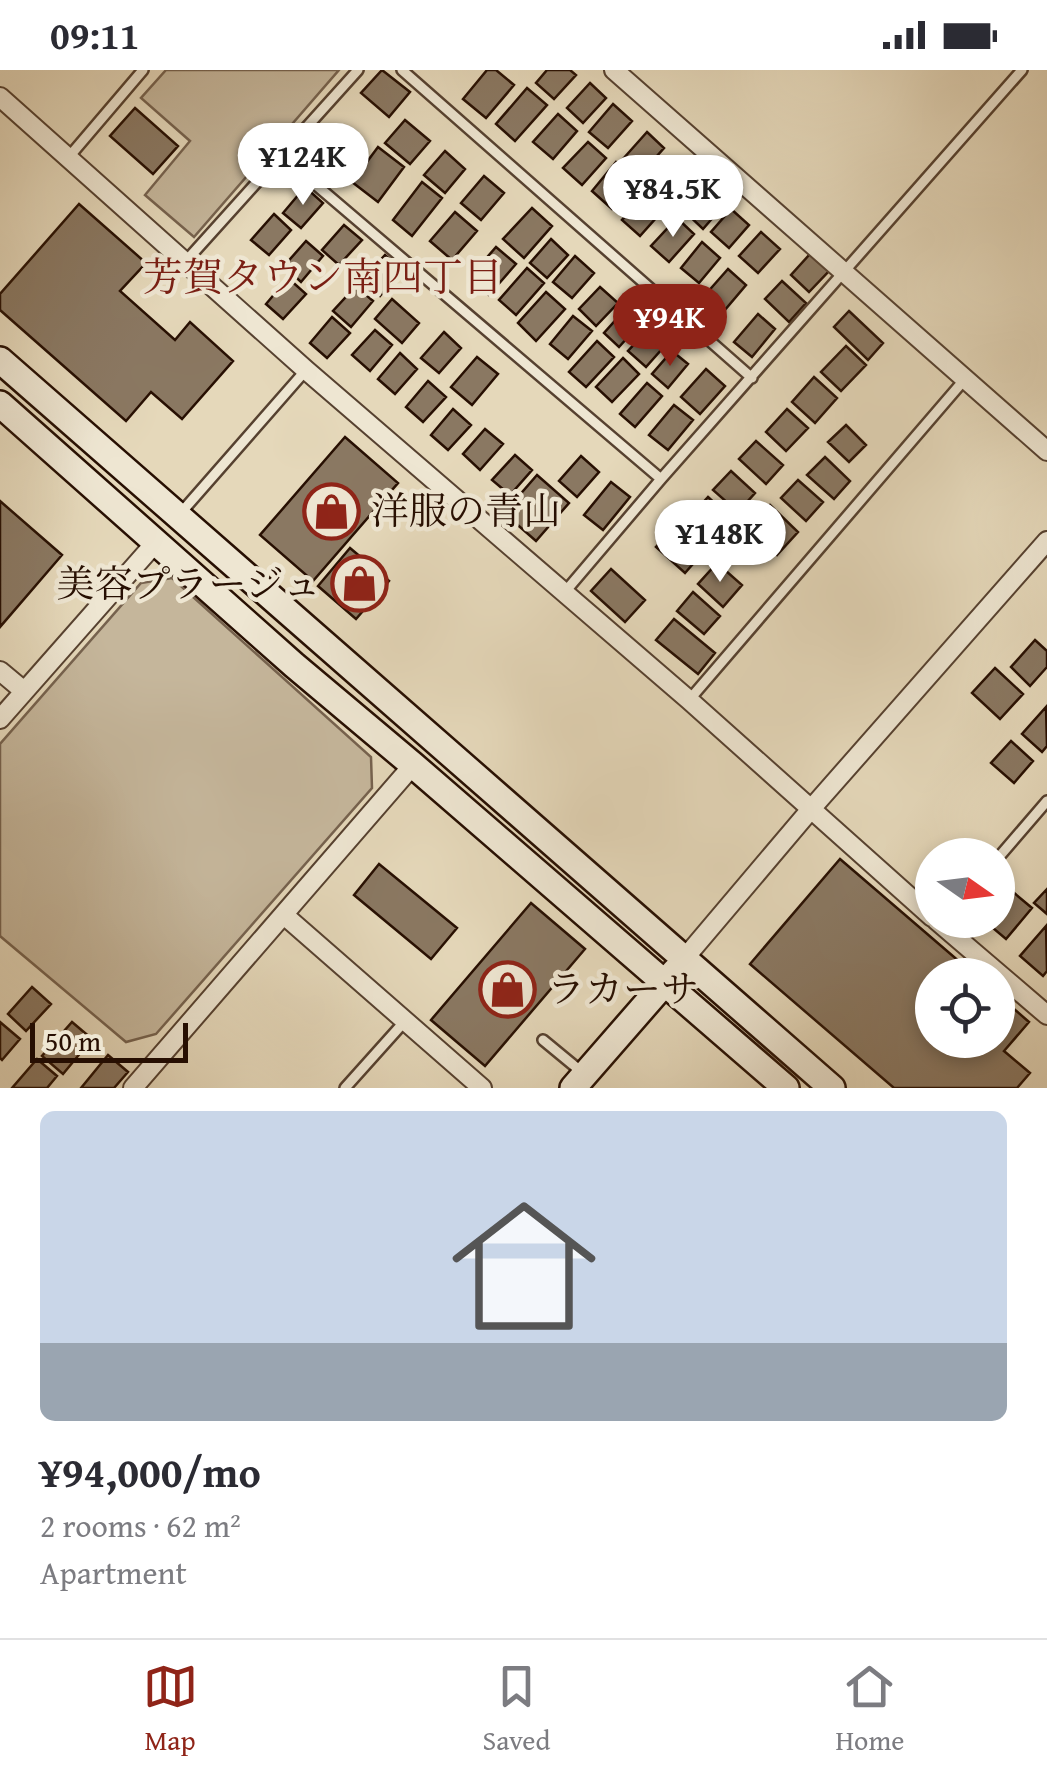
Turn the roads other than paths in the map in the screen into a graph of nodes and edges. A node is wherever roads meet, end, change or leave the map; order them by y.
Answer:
1 (143, 70) edge
2 (358, 70) edge
3 (402, 70) edge
4 (614, 70) edge
5 (1022, 70) edge
6 (0, 98) edge
7 (282, 156) junction
8 (68, 158) junction
9 (185, 262) junction
10 (845, 272) junction
11 (0, 360) edge
12 (306, 370) junction
13 (752, 378) junction
14 (965, 379) junction
15 (0, 404) edge
16 (1047, 450) edge
17 (660, 480) junction
18 (178, 517) junction
19 (1047, 541) edge
20 (156, 542) junction
21 (564, 594) junction
22 (0, 670) edge
23 (24, 691) junction
24 (688, 700) junction
25 (0, 719) edge
26 (413, 765) junction
27 (1047, 801) edge
28 (812, 809) junction
29 (1015, 838) edge
30 (915, 900) edge
31 (284, 916) junction
32 (958, 938) edge
33 (684, 959) junction
34 (665, 982) junction
35 (1047, 1016) edge
36 (404, 1021) junction
37 (543, 1040) dead end
38 (579, 1081) edge
39 (132, 1088) edge
40 (346, 1088) edge
41 (482, 1088) edge
42 (786, 1088) edge
43 (832, 1088) edge

1 - 8 lane
2 - 7 lane
3 - 13 lane
4 - 10 street
5 - 10 lane
6 - 8 street
7 - 9 lane
7 - 17 lane
8 - 9 street
9 - 12 street
10 - 13 lane
10 - 14 street
11 - 18 street
12 - 18 lane
12 - 21 street
13 - 17 lane
14 - 16 street
14 - 24 lane
15 - 20 street
17 - 21 lane
18 - 33 street
19 - 28 street
20 - 23 street
20 - 26 street
21 - 24 street
22 - 23 street
23 - 25 street
24 - 28 street
26 - 31 street
26 - 34 street
27 - 29 lane
28 - 30 street
28 - 33 street
31 - 36 street
31 - 39 street
32 - 35 street
33 - 34 street
33 - 43 street
34 - 38 street
34 - 42 street
36 - 40 lane
36 - 41 street
37 - 38 lane

